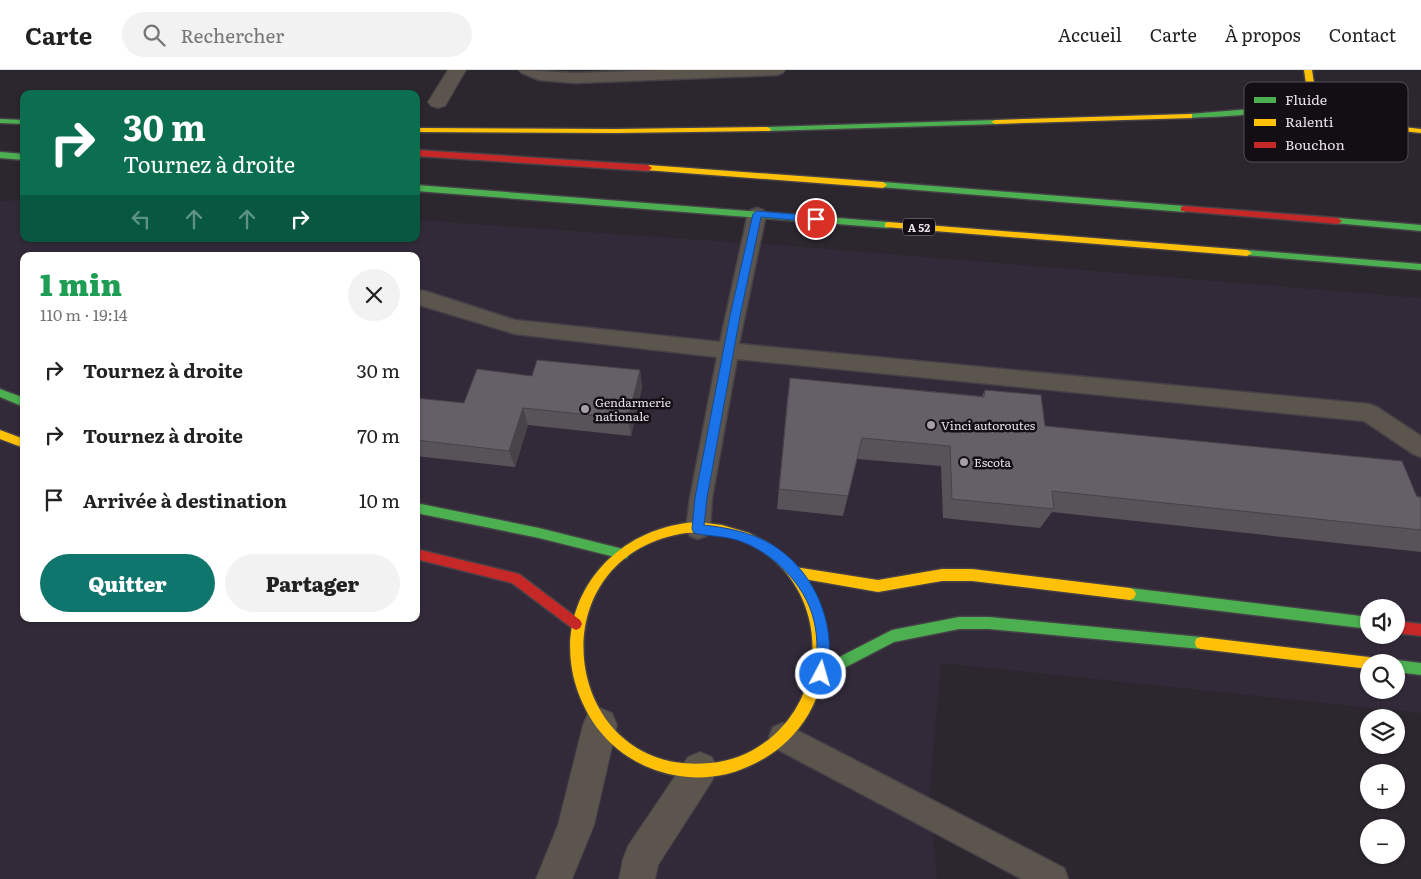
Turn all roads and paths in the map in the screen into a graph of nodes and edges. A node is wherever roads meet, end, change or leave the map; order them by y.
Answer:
1 (457, 70) edge
2 (527, 70) edge
3 (777, 70) edge
4 (438, 102) dead end
5 (0, 110) edge
6 (20, 112) edge
7 (1244, 112) edge
8 (0, 120) edge
9 (20, 122) edge
10 (420, 130) edge
11 (420, 153) edge
12 (0, 156) edge
13 (20, 157) edge
14 (420, 188) edge
15 (757, 214) junction
16 (1421, 228) edge
17 (1421, 267) edge
18 (420, 298) edge
19 (729, 352) junction
20 (0, 393) edge
21 (20, 401) edge
22 (0, 434) edge
23 (20, 442) edge
24 (1421, 448) edge
25 (420, 509) edge
26 (698, 529) junction
27 (622, 554) junction
28 (420, 555) edge
29 (795, 572) junction
30 (1360, 622) edge
31 (576, 624) junction
32 (1405, 627) edge
33 (1421, 630) edge
34 (1360, 662) edge
35 (1405, 667) edge
36 (1421, 669) edge
37 (821, 674) junction
38 (600, 725) junction
39 (783, 737) junction
40 (700, 769) junction
41 (554, 879) edge
42 (638, 879) edge
43 (1053, 879) edge

1 - 4 street
2 - 3 lane
5 - 6 main road
7 - 10 main road
8 - 9 main road
11 - 16 main road
12 - 13 main road
14 - 15 main road, A 52
15 - 17 main road, A 52
15 - 19 lane
18 - 19 lane
19 - 24 lane
19 - 26 lane
20 - 21 main road
22 - 23 main road
25 - 27 main road
26 - 27 main road
26 - 29 main road
27 - 31 main road
28 - 31 main road
29 - 30 main road
29 - 37 main road
31 - 38 main road
32 - 33 main road
34 - 37 main road
35 - 36 main road
37 - 39 main road
38 - 40 main road
38 - 41 street
39 - 40 main road
39 - 43 lane
40 - 42 street

